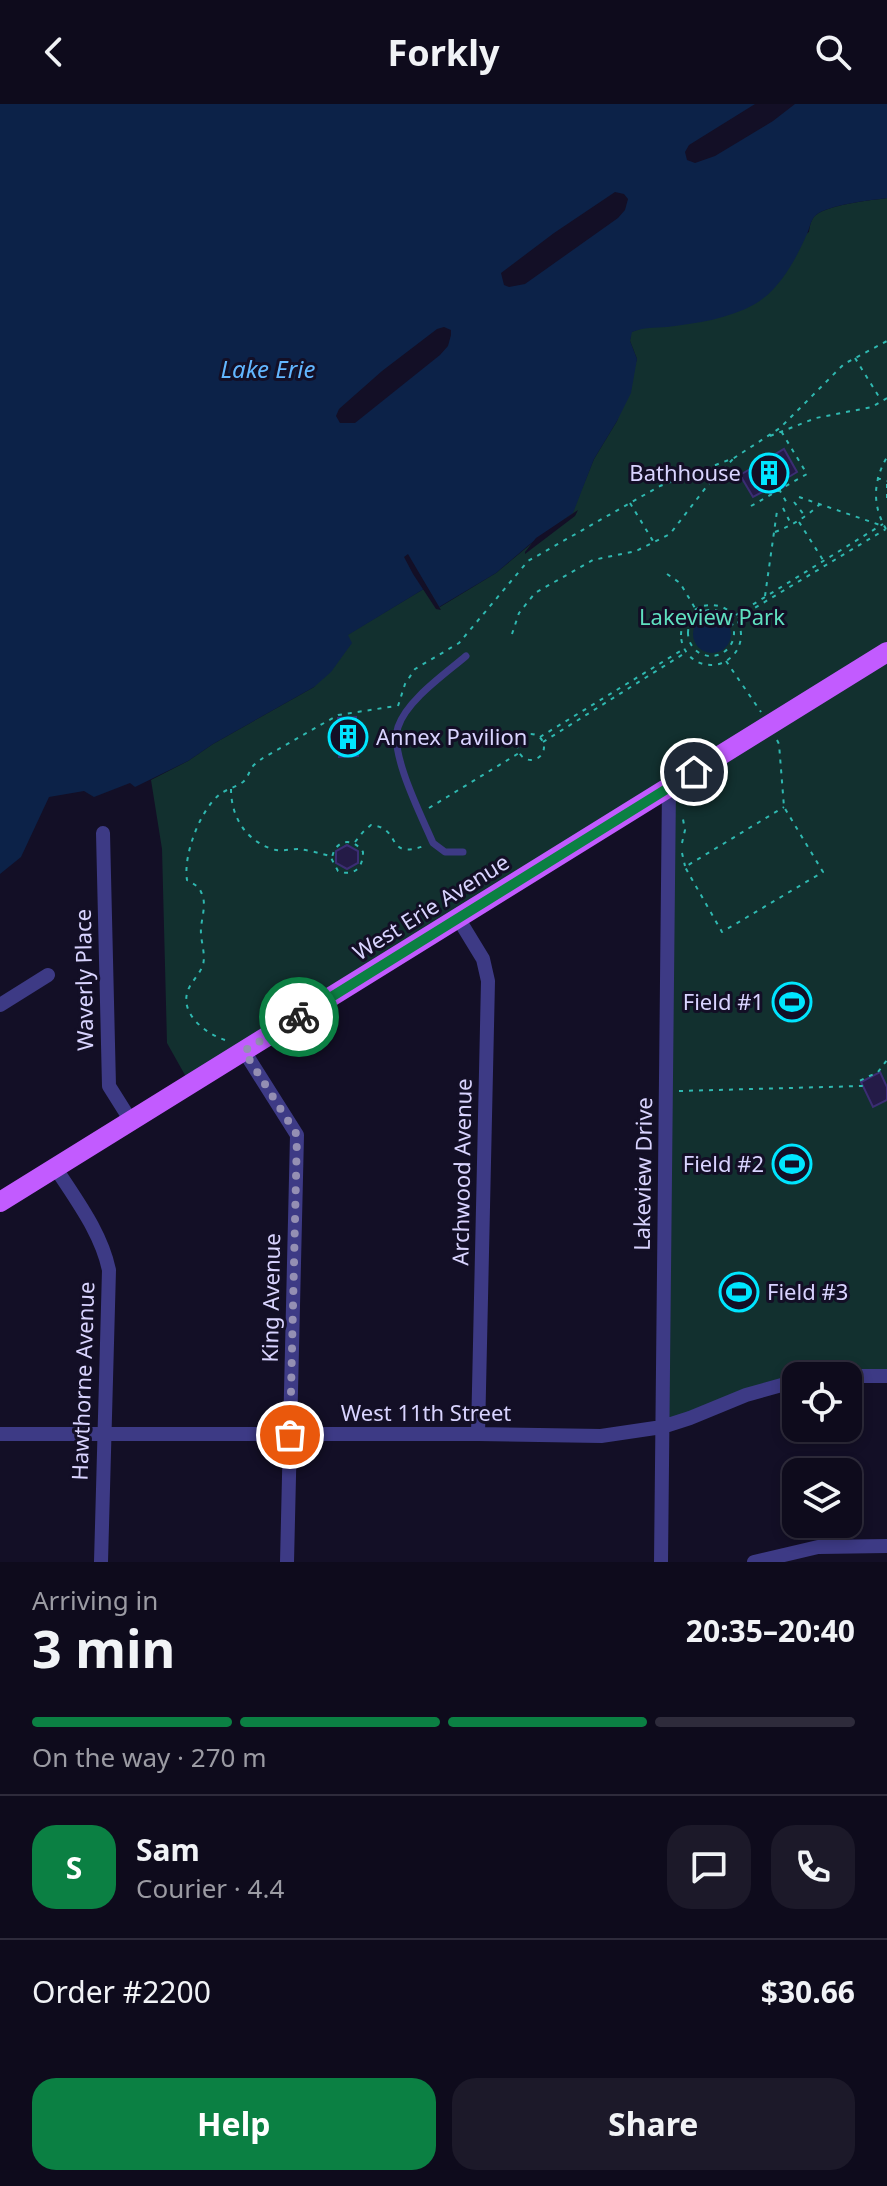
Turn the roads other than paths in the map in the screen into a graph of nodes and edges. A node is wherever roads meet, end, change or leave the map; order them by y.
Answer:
1 (887, 652) edge
2 (466, 656) dead end
3 (669, 787) junction
4 (103, 833) dead end
5 (463, 852) dead end
6 (458, 918) junction
7 (48, 975) dead end
8 (0, 1005) edge
9 (244, 1051) junction
10 (131, 1121) junction
11 (55, 1167) junction
12 (0, 1202) edge
13 (862, 1376) edge
14 (887, 1376) edge
15 (782, 1385) edge
16 (662, 1427) junction
17 (0, 1434) edge
18 (478, 1434) junction
19 (104, 1435) junction
20 (290, 1435) junction
21 (887, 1546) edge
22 (101, 1562) edge
23 (287, 1562) edge
24 (661, 1562) edge
25 (754, 1562) edge

1 - 3 main road, West Erie Avenue
2 - 5 lane
3 - 6 main road, West Erie Avenue
3 - 16 street, Lakeview Drive
4 - 10 street, Waverly Place
6 - 9 main road, West Erie Avenue
6 - 18 street, Archwood Avenue
7 - 8 street
9 - 10 main road, West Erie Avenue
9 - 20 street, King Avenue
10 - 11 main road, West Erie Avenue
11 - 12 main road, West Erie Avenue
11 - 19 street, Hawthorne Avenue
13 - 14 street
15 - 16 street, West 11th Street
16 - 18 street, West 11th Street
16 - 24 street, Lakeview Drive
17 - 19 street, West 11th Street
18 - 20 street, West 11th Street
19 - 20 street, West 11th Street
19 - 22 street, Hawthorne Avenue
20 - 23 street, King Avenue
21 - 25 street

